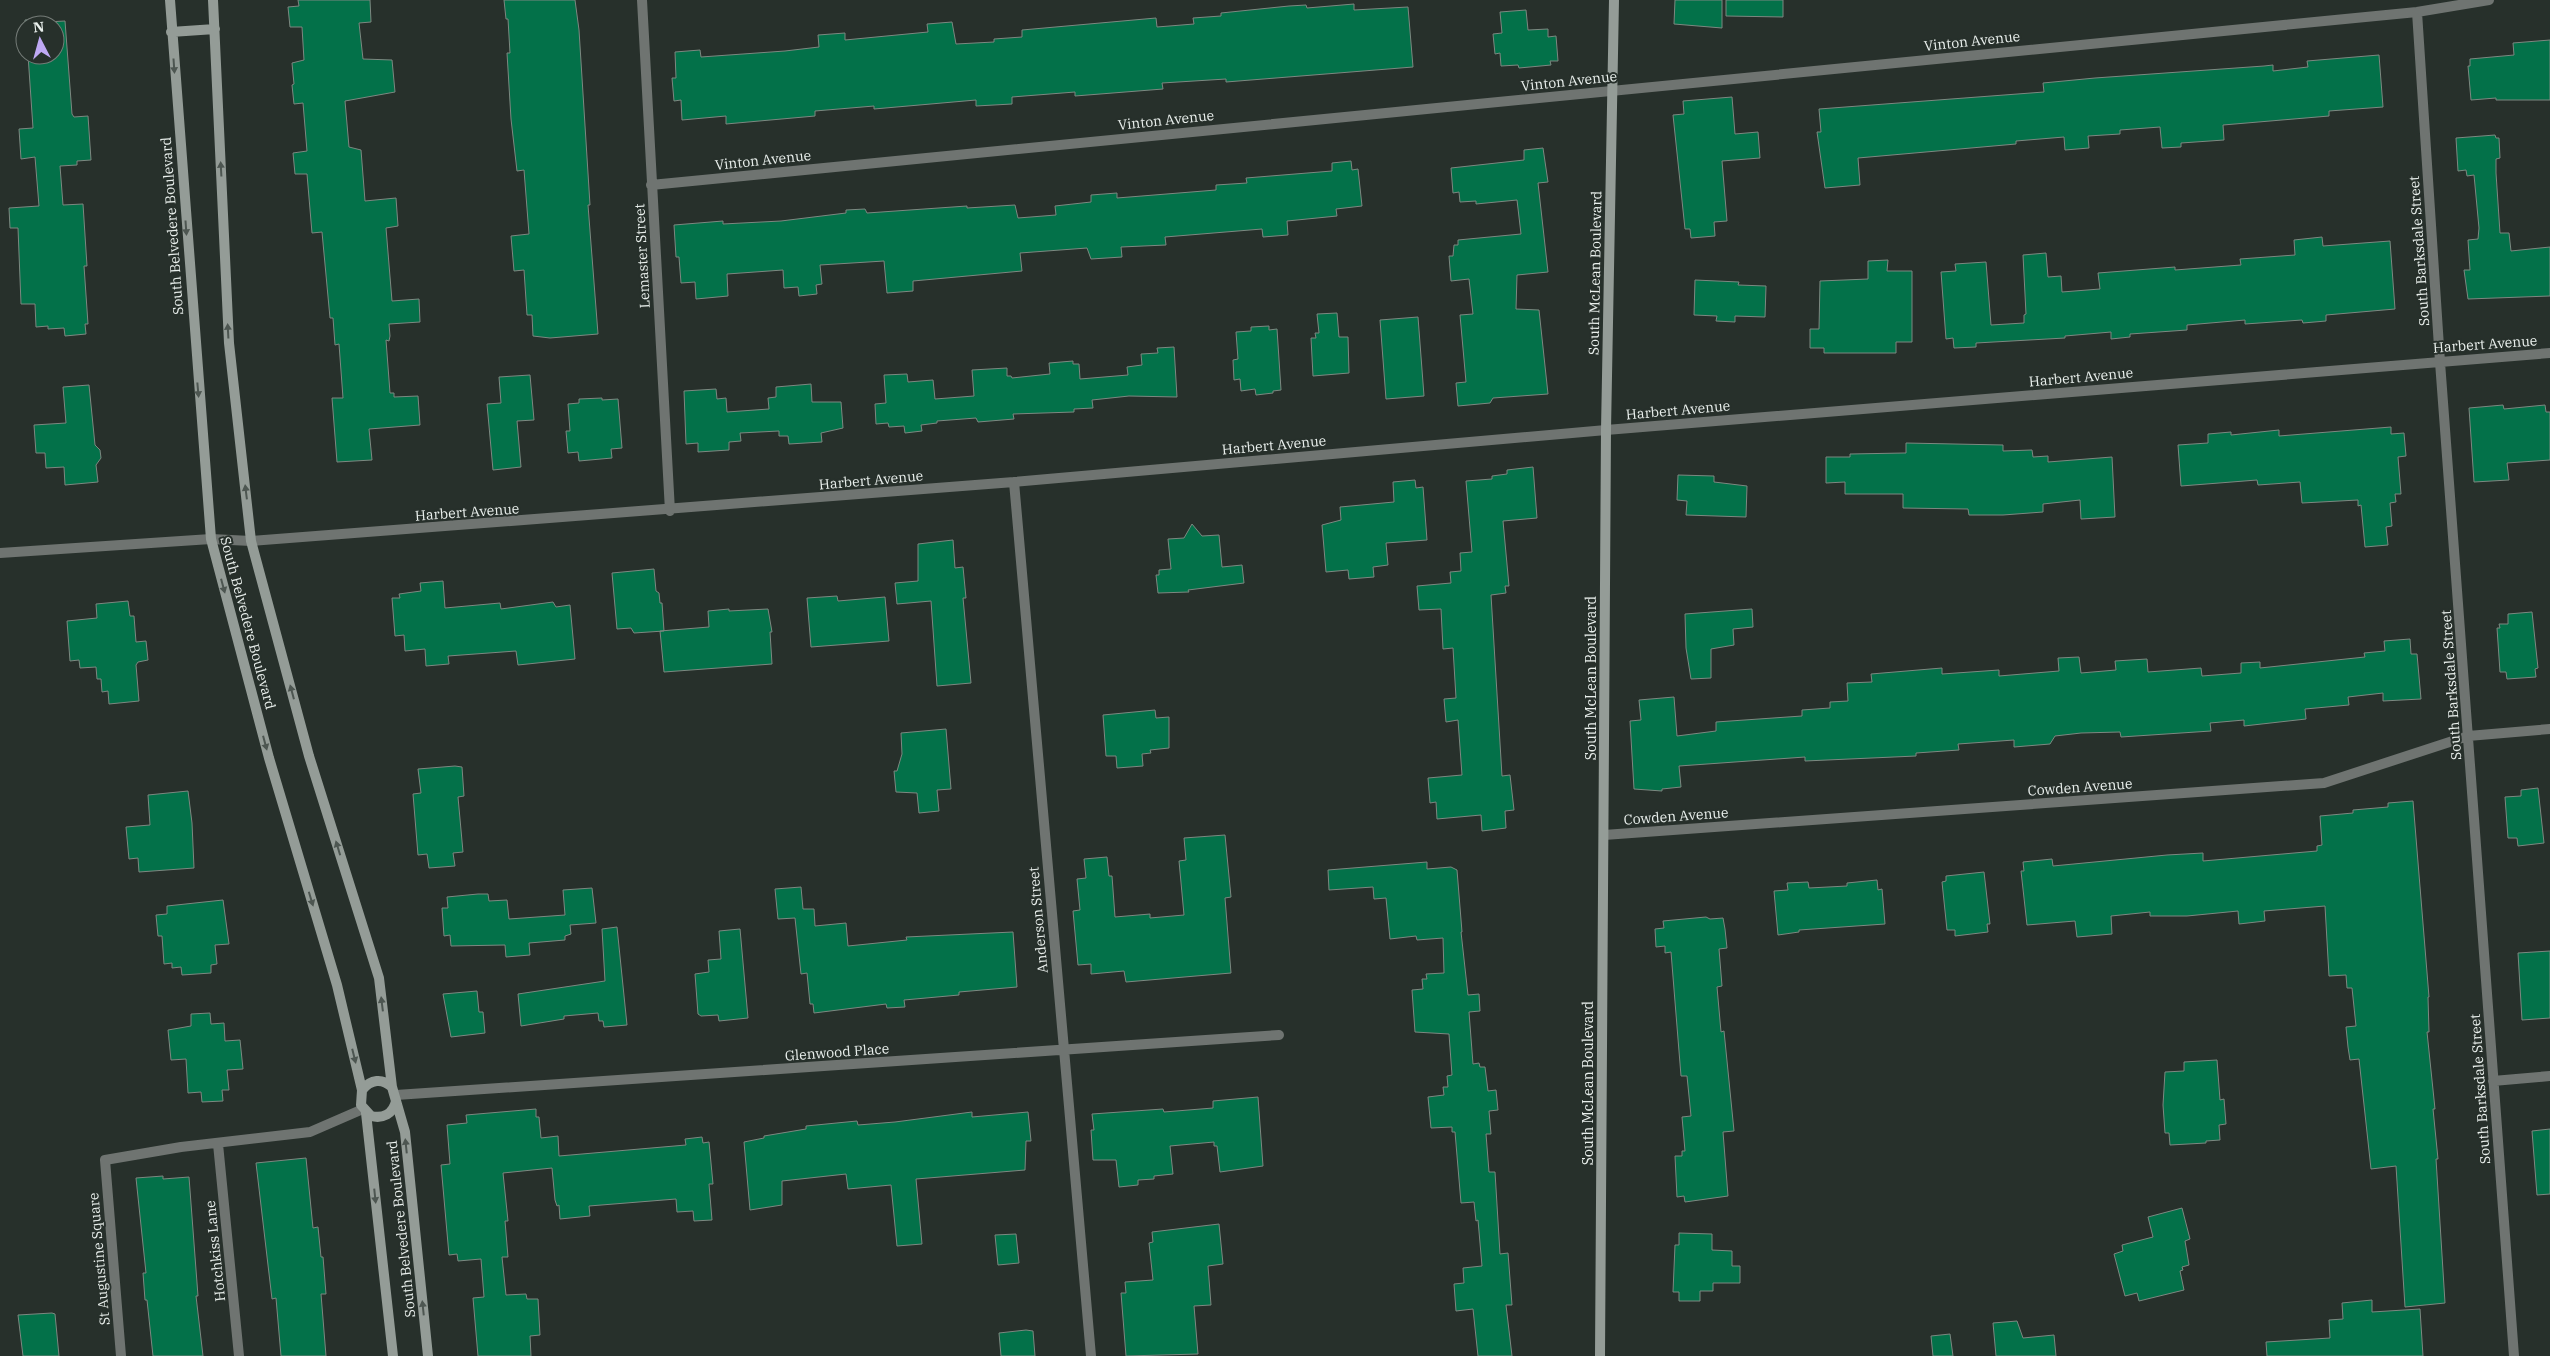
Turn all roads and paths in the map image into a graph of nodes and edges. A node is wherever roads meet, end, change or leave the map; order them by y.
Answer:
1 (170, 0) edge
2 (213, 0) edge
3 (642, 0) edge
4 (1614, 0) edge
5 (2489, 0) edge
6 (2417, 12) junction
7 (215, 30) junction
8 (171, 32) junction
9 (1613, 90) junction
10 (651, 185) junction
11 (2550, 353) edge
12 (2440, 362) junction
13 (1606, 430) junction
14 (1014, 482) junction
15 (670, 510) junction
16 (211, 539) junction
17 (252, 541) junction
18 (0, 553) edge
19 (2550, 729) edge
20 (2468, 736) junction
21 (1604, 836) junction
22 (1279, 1034) dead end
23 (1063, 1051) junction
24 (2550, 1076) edge
25 (2493, 1081) junction
26 (362, 1090) junction
27 (395, 1094) junction
28 (364, 1111) junction
29 (218, 1144) junction
30 (121, 1356) edge
31 (239, 1356) edge
32 (393, 1356) edge
33 (428, 1356) edge
34 (1091, 1356) edge
35 (1600, 1356) edge
36 (2514, 1356) edge

1 - 8 street, South Belvedere Boulevard
2 - 7 street, South Belvedere Boulevard
3 - 10 street, Lemaster Street
4 - 9 street, South McLean Boulevard
5 - 6 street, Vinton Avenue
6 - 9 street, Vinton Avenue
6 - 12 street, South Barksdale Street
7 - 8 street
17 -> 7 street, South Belvedere Boulevard
8 -> 16 street, South Belvedere Boulevard
9 - 10 street, Vinton Avenue
9 - 13 street, South McLean Boulevard
10 - 15 street, Lemaster Street
11 - 12 street, Harbert Avenue
12 - 13 street, Harbert Avenue
12 - 20 street, South Barksdale Street
13 - 14 street, Harbert Avenue
13 - 21 street, South McLean Boulevard
14 - 15 street, Harbert Avenue
14 - 23 street, Anderson Street
15 - 17 street, Harbert Avenue
16 - 17 street, Harbert Avenue
16 - 18 street, Harbert Avenue
16 -> 26 street, South Belvedere Boulevard
27 -> 17 street, South Belvedere Boulevard
19 - 20 street, Cowden Avenue
20 - 21 street, Cowden Avenue
20 - 25 street, South Barksdale Street
21 - 35 street, South McLean Boulevard
22 - 23 street, Glenwood Place
23 - 27 street, Glenwood Place
23 - 34 street, Anderson Street
24 - 25 street
25 - 36 street, South Barksdale Street
26 - 27 street
26 - 28 street, South Belvedere Boulevard
27 - 28 street
33 -> 27 street, South Belvedere Boulevard
28 - 29 street
28 -> 32 street, South Belvedere Boulevard
29 - 30 street, St Augustine Square
29 - 31 street, Hotchkiss Lane

